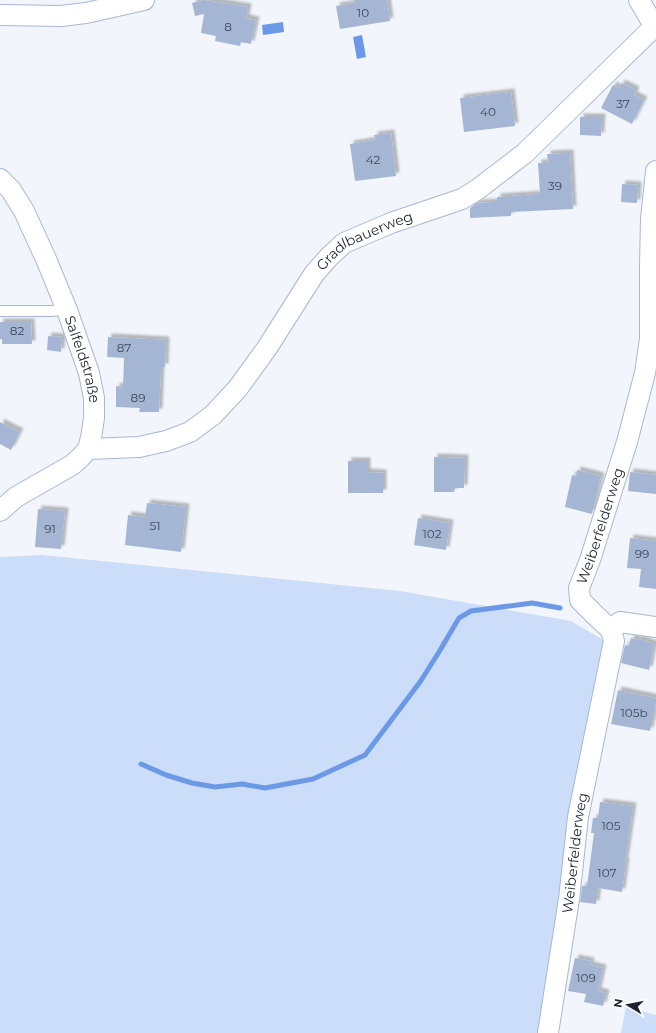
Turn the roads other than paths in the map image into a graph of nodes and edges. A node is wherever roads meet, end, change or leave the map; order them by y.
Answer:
1 (144, 0) edge
2 (638, 0) edge
3 (0, 15) edge
4 (656, 26) edge
5 (656, 171) edge
6 (0, 179) edge
7 (67, 310) junction
8 (0, 311) edge
9 (88, 449) junction
10 (0, 511) edge
11 (656, 627) edge
12 (611, 630) junction
13 (548, 1033) edge

1 - 3 street
2 - 4 street
4 - 9 street, Gradlbauerweg
5 - 12 street, Weiberfelderweg
6 - 7 street, Salfeldstraße
7 - 8 lane
7 - 9 street, Salfeldstraße
9 - 10 street
11 - 12 street
12 - 13 street, Weiberfelderweg

